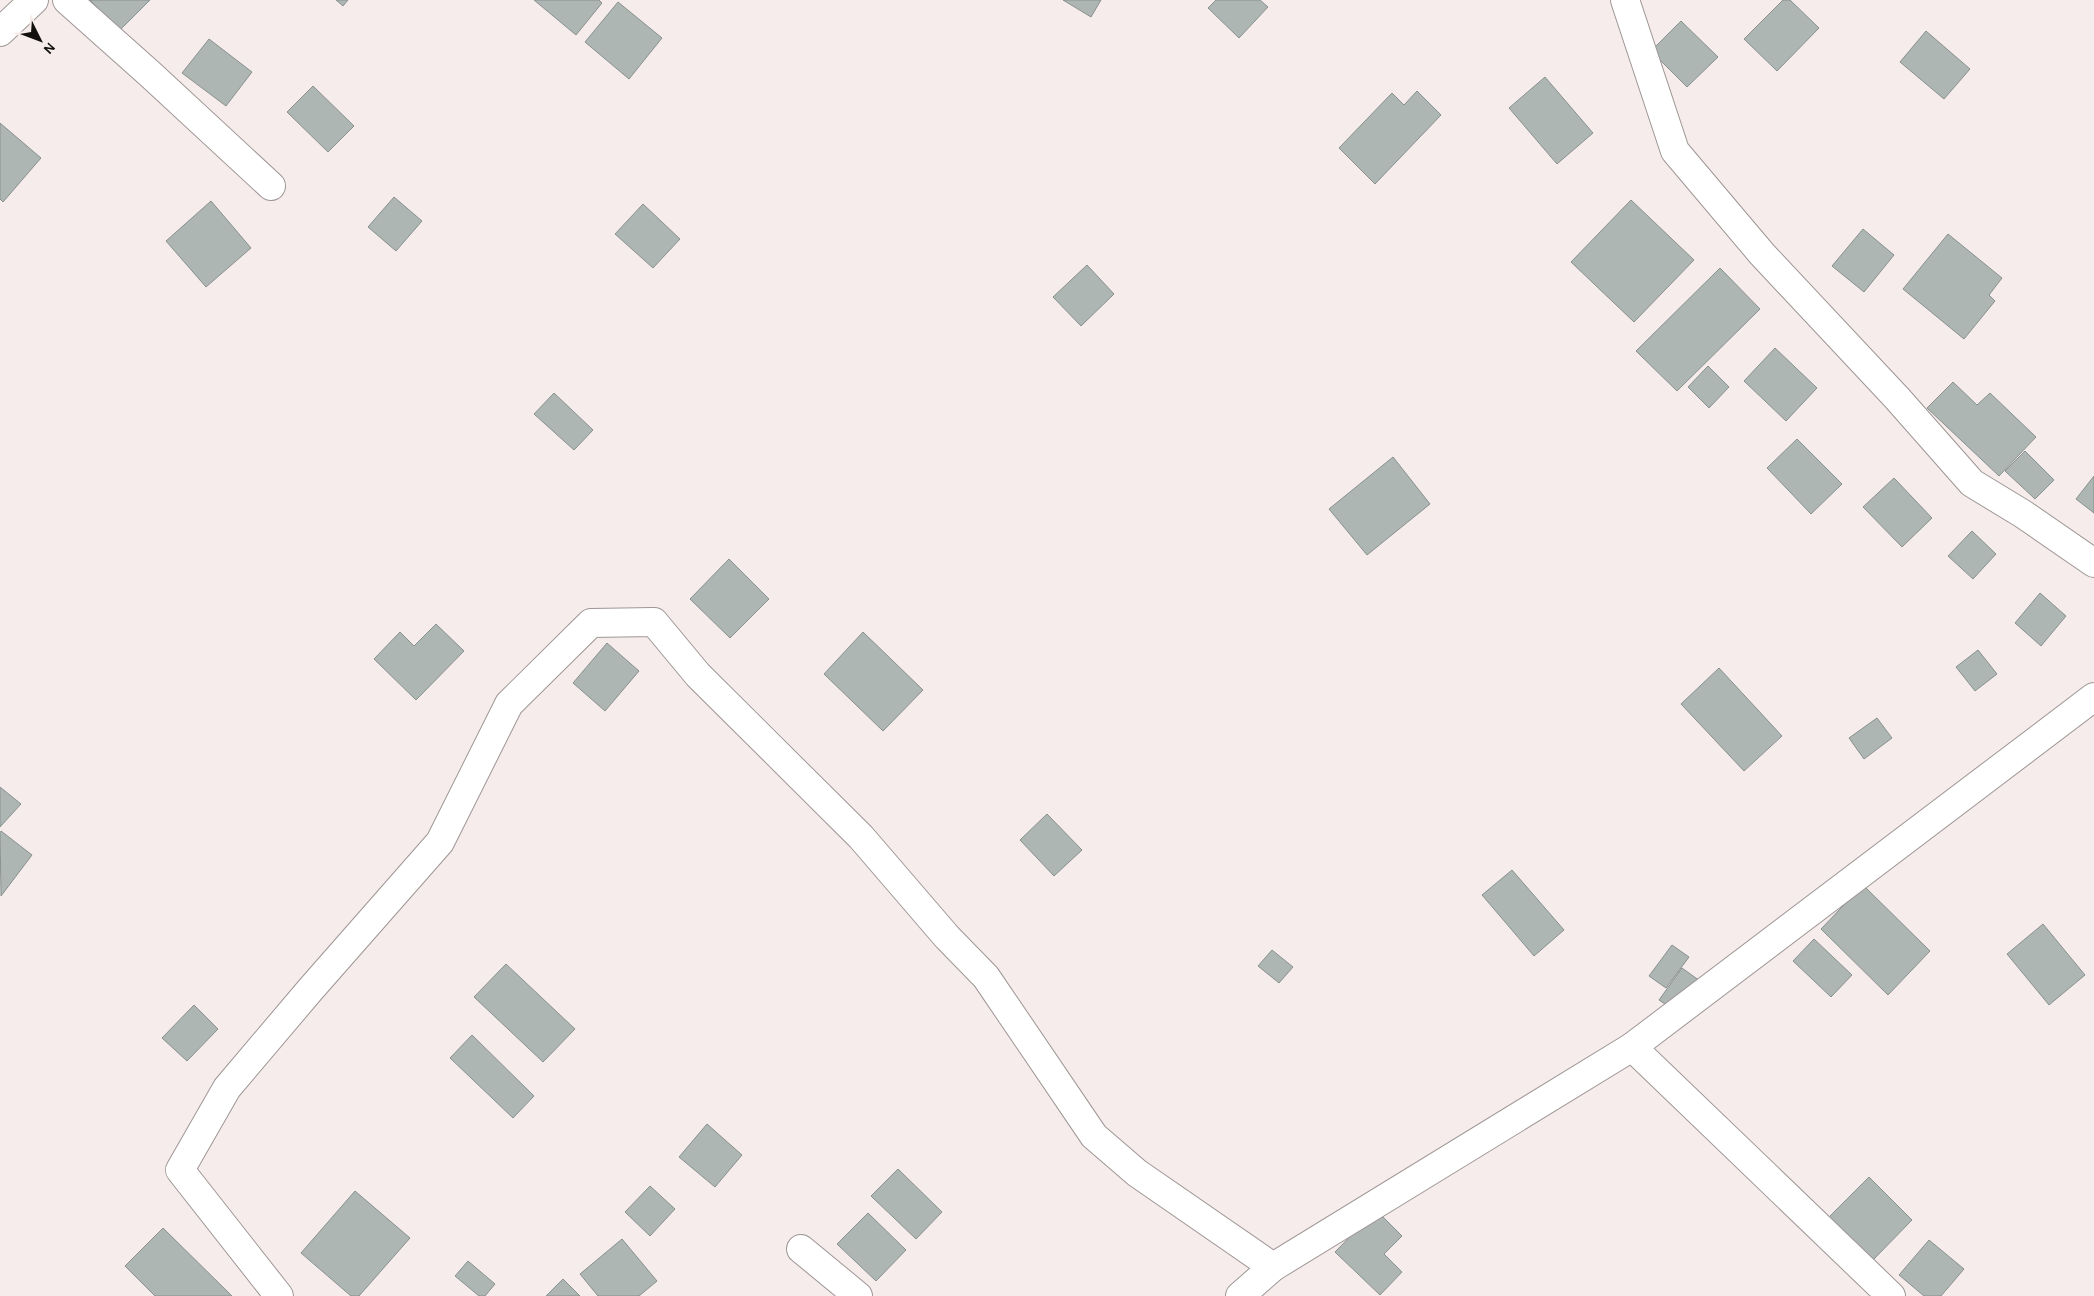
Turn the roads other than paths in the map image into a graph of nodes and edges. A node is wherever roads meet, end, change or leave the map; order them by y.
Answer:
1 (34, 0) edge
2 (67, 0) edge
3 (1625, 0) edge
4 (0, 32) edge
5 (271, 186) dead end
6 (2094, 562) edge
7 (2091, 707) edge
8 (1632, 1047) junction
9 (801, 1249) dead end
10 (1273, 1267) junction
11 (279, 1296) edge
12 (858, 1296) edge
13 (1240, 1296) edge
14 (1891, 1296) edge

1 - 4 street
2 - 5 street
3 - 6 street
7 - 8 street
8 - 10 street
8 - 14 street
9 - 12 street
10 - 11 street
10 - 13 street

